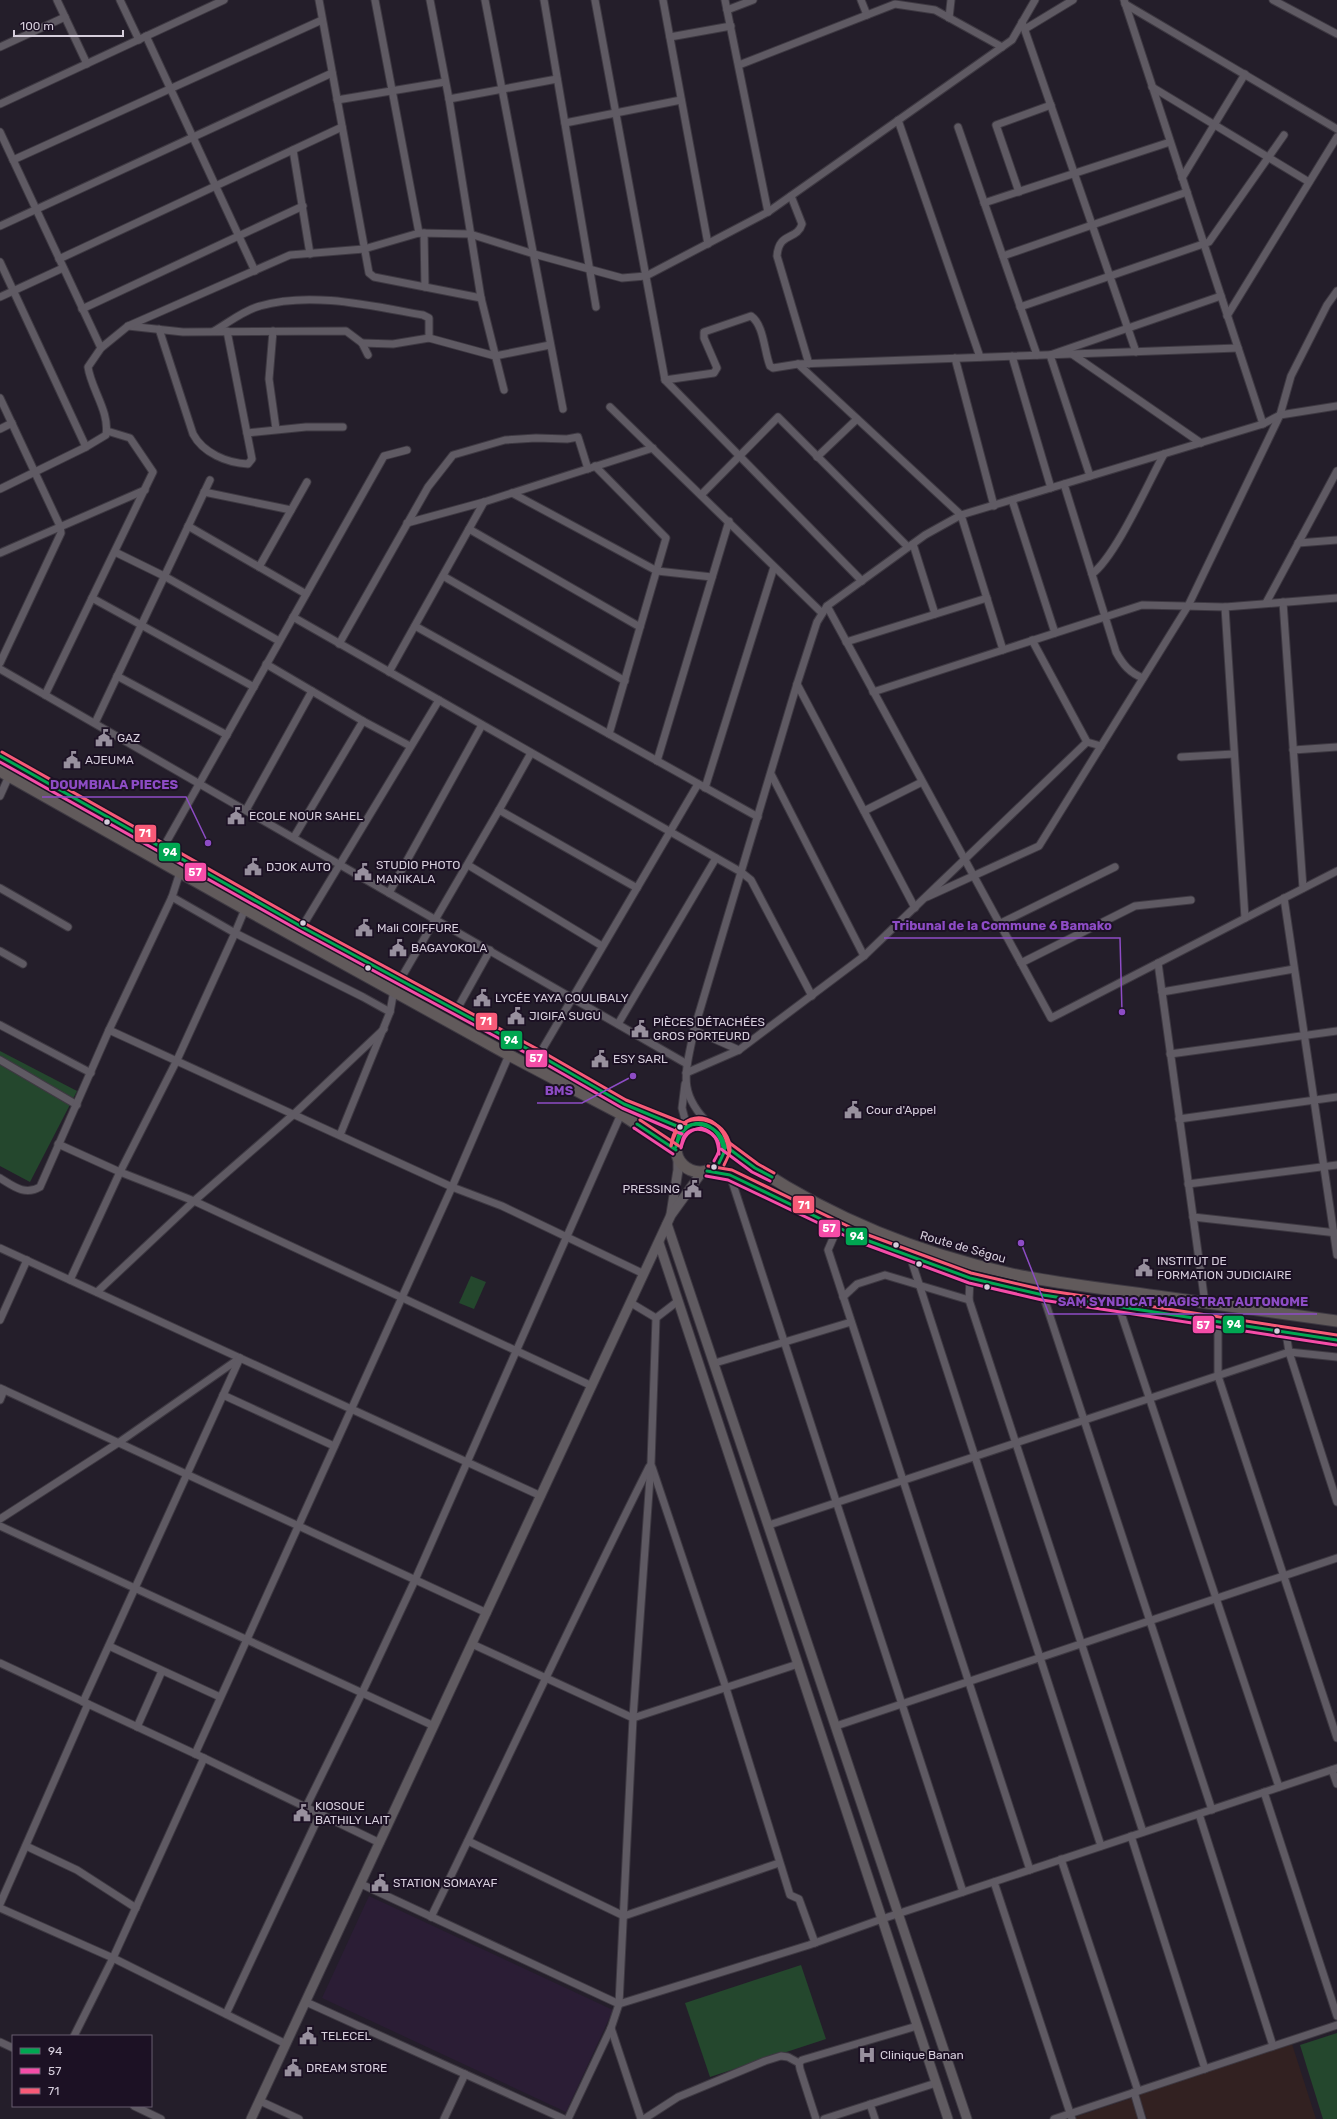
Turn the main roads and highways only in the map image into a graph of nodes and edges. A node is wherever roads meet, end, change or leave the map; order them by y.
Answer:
1 (0, 756) edge
2 (4, 773) edge
3 (685, 1128) junction
4 (724, 1145) junction
5 (677, 1154) junction
6 (705, 1172) junction
7 (669, 1219) junction
8 (659, 1243) junction
9 (1337, 1321) edge
10 (1337, 1340) edge
11 (251, 2119) edge
12 (948, 2119) edge
13 (967, 2119) edge

1 - 3 highway
2 - 5 highway, Route de Ségou
3 - 4 highway, Route de Ségou
3 - 5 highway
4 - 6 highway
4 - 9 highway, Route de Ségou
5 - 6 highway, Route de Ségou
5 - 7 main road
6 - 7 main road
6 - 10 highway, Route de Ségou
7 - 8 main road
7 - 13 main road
8 - 11 main road
8 - 12 main road

